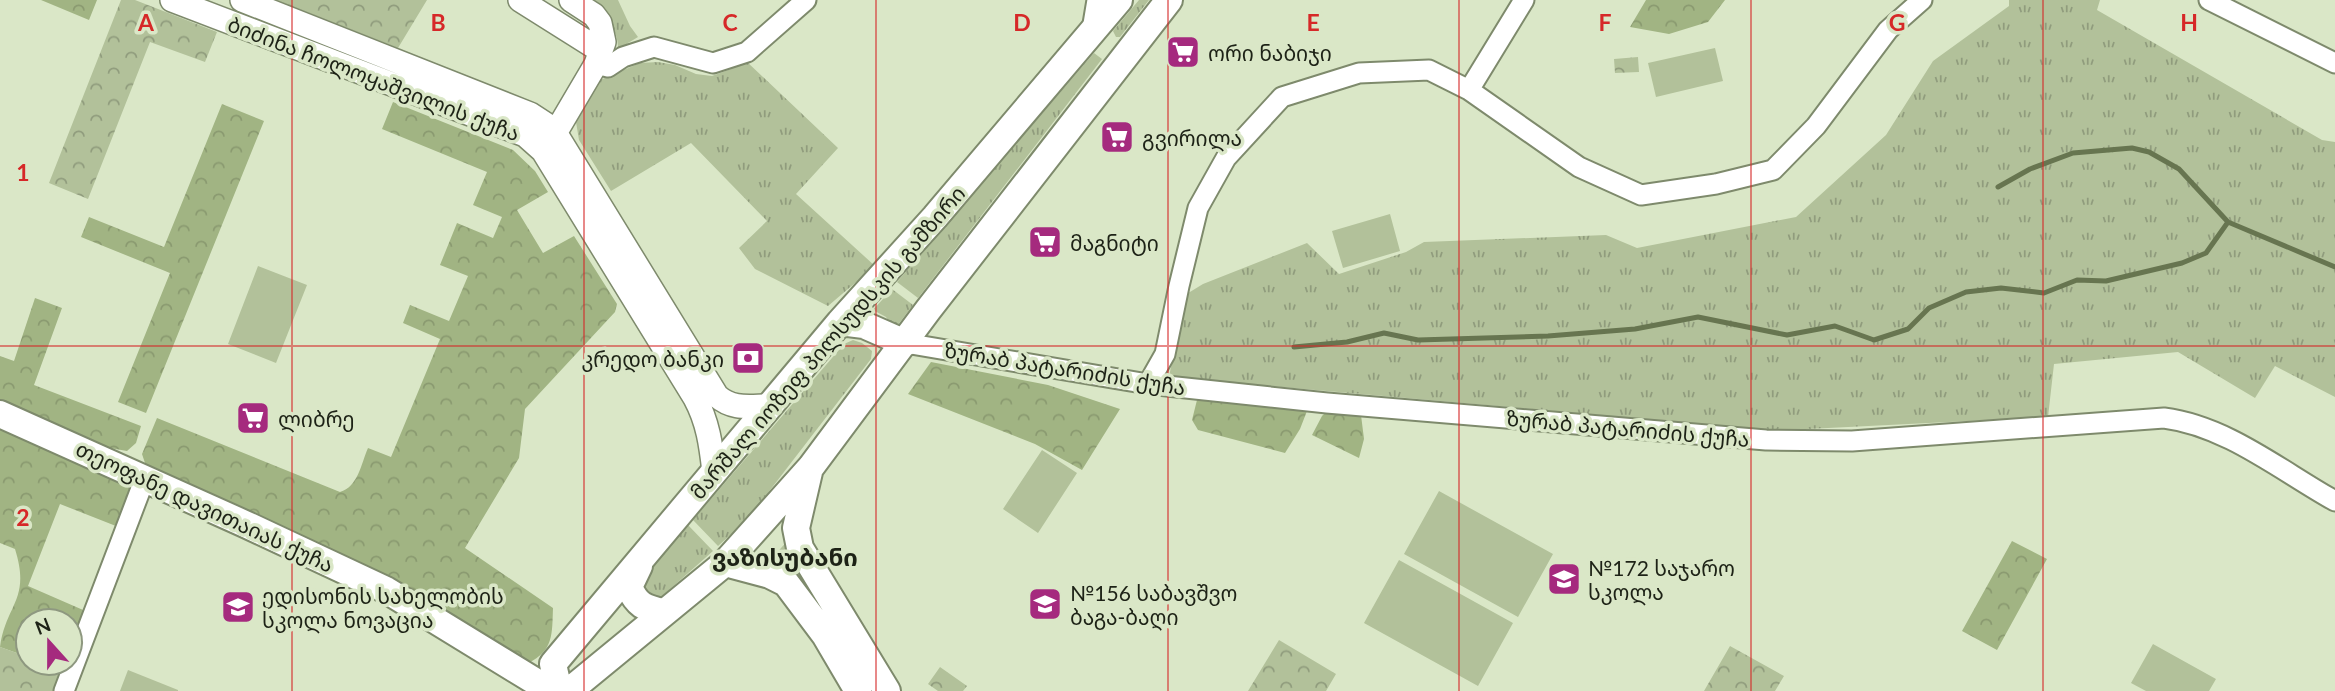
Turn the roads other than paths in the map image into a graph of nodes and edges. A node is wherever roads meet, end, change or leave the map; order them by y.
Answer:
1 (172, 0) edge
2 (242, 0) edge
3 (520, 0) edge
4 (571, 0) edge
5 (806, 0) edge
6 (1097, 0) edge
7 (1119, 0) edge
8 (1169, 0) edge
9 (1524, 0) edge
10 (1922, 0) edge
11 (2209, 0) edge
12 (284, 16) junction
13 (1092, 30) junction
14 (274, 39) junction
15 (599, 57) junction
16 (1124, 57) junction
17 (389, 58) junction
18 (2335, 63) edge
19 (382, 81) junction
20 (1469, 90) junction
21 (550, 141) junction
22 (839, 322) junction
23 (905, 343) junction
24 (1148, 384) junction
25 (769, 406) junction
26 (0, 414) edge
27 (811, 467) junction
28 (714, 472) junction
29 (145, 478) junction
30 (2335, 501) edge
31 (642, 558) junction
32 (725, 563) junction
33 (663, 612) junction
34 (64, 691) edge
35 (551, 691) edge
36 (559, 691) edge
37 (569, 691) edge
38 (858, 691) edge
39 (887, 691) edge

1 - 14 street, ბიძინა ჩოლოყაშვილის ქუჩა
2 - 12 street, ბიძინა ჩოლოყაშვილის ქუჩა
3 - 15 street
4 - 15 street
5 - 15 street
6 - 13 street
7 - 13 main road, მარშალ იოზეფ პილსუდსკის გამზირი
8 - 16 main road
9 - 20 street
10 - 20 street
11 - 18 street
12 - 14 street
12 - 17 street, ბიძინა ჩოლოყაშვილის ქუჩა
13 - 16 main road
13 - 22 main road, მარშალ იოზეფ პილსუდსკის გამზირი
14 - 19 street, ბიძინა ჩოლოყაშვილის ქუჩა
15 - 21 street
16 - 23 main road
17 - 19 street
17 - 21 street, ბიძინა ჩოლოყაშვილის ქუჩა
19 - 21 street, ბიძინა ჩოლოყაშვილის ქუჩა
20 - 24 street
21 - 25 street, ბიძინა ჩოლოყაშვილის ქუჩა
21 - 28 street, ბიძინა ჩოლოყაშვილის ქუჩა
22 - 23 main road
22 - 25 main road, მარშალ იოზეფ პილსუდსკის გამზირი
23 - 24 street, ზურაბ პატარიძის ქუჩა
23 - 27 main road
24 - 30 street, ზურაბ პატარიძის ქუჩა
25 - 28 main road, მარშალ იოზეფ პილსუდსკის გამზირი
26 - 29 main road, თეოფანე დავითაიას ქუჩა
27 - 32 main road
27 - 39 main road
28 - 31 main road, მარშალ იოზეფ პილსუდსკის გამზირი
29 - 34 street
29 - 35 main road, თეოფანე დავითაიას ქუჩა
31 - 33 main road
31 - 36 main road, მარშალ იოზეფ პილსუდსკის გამზირი
32 - 33 main road
32 - 38 main road
33 - 37 main road

